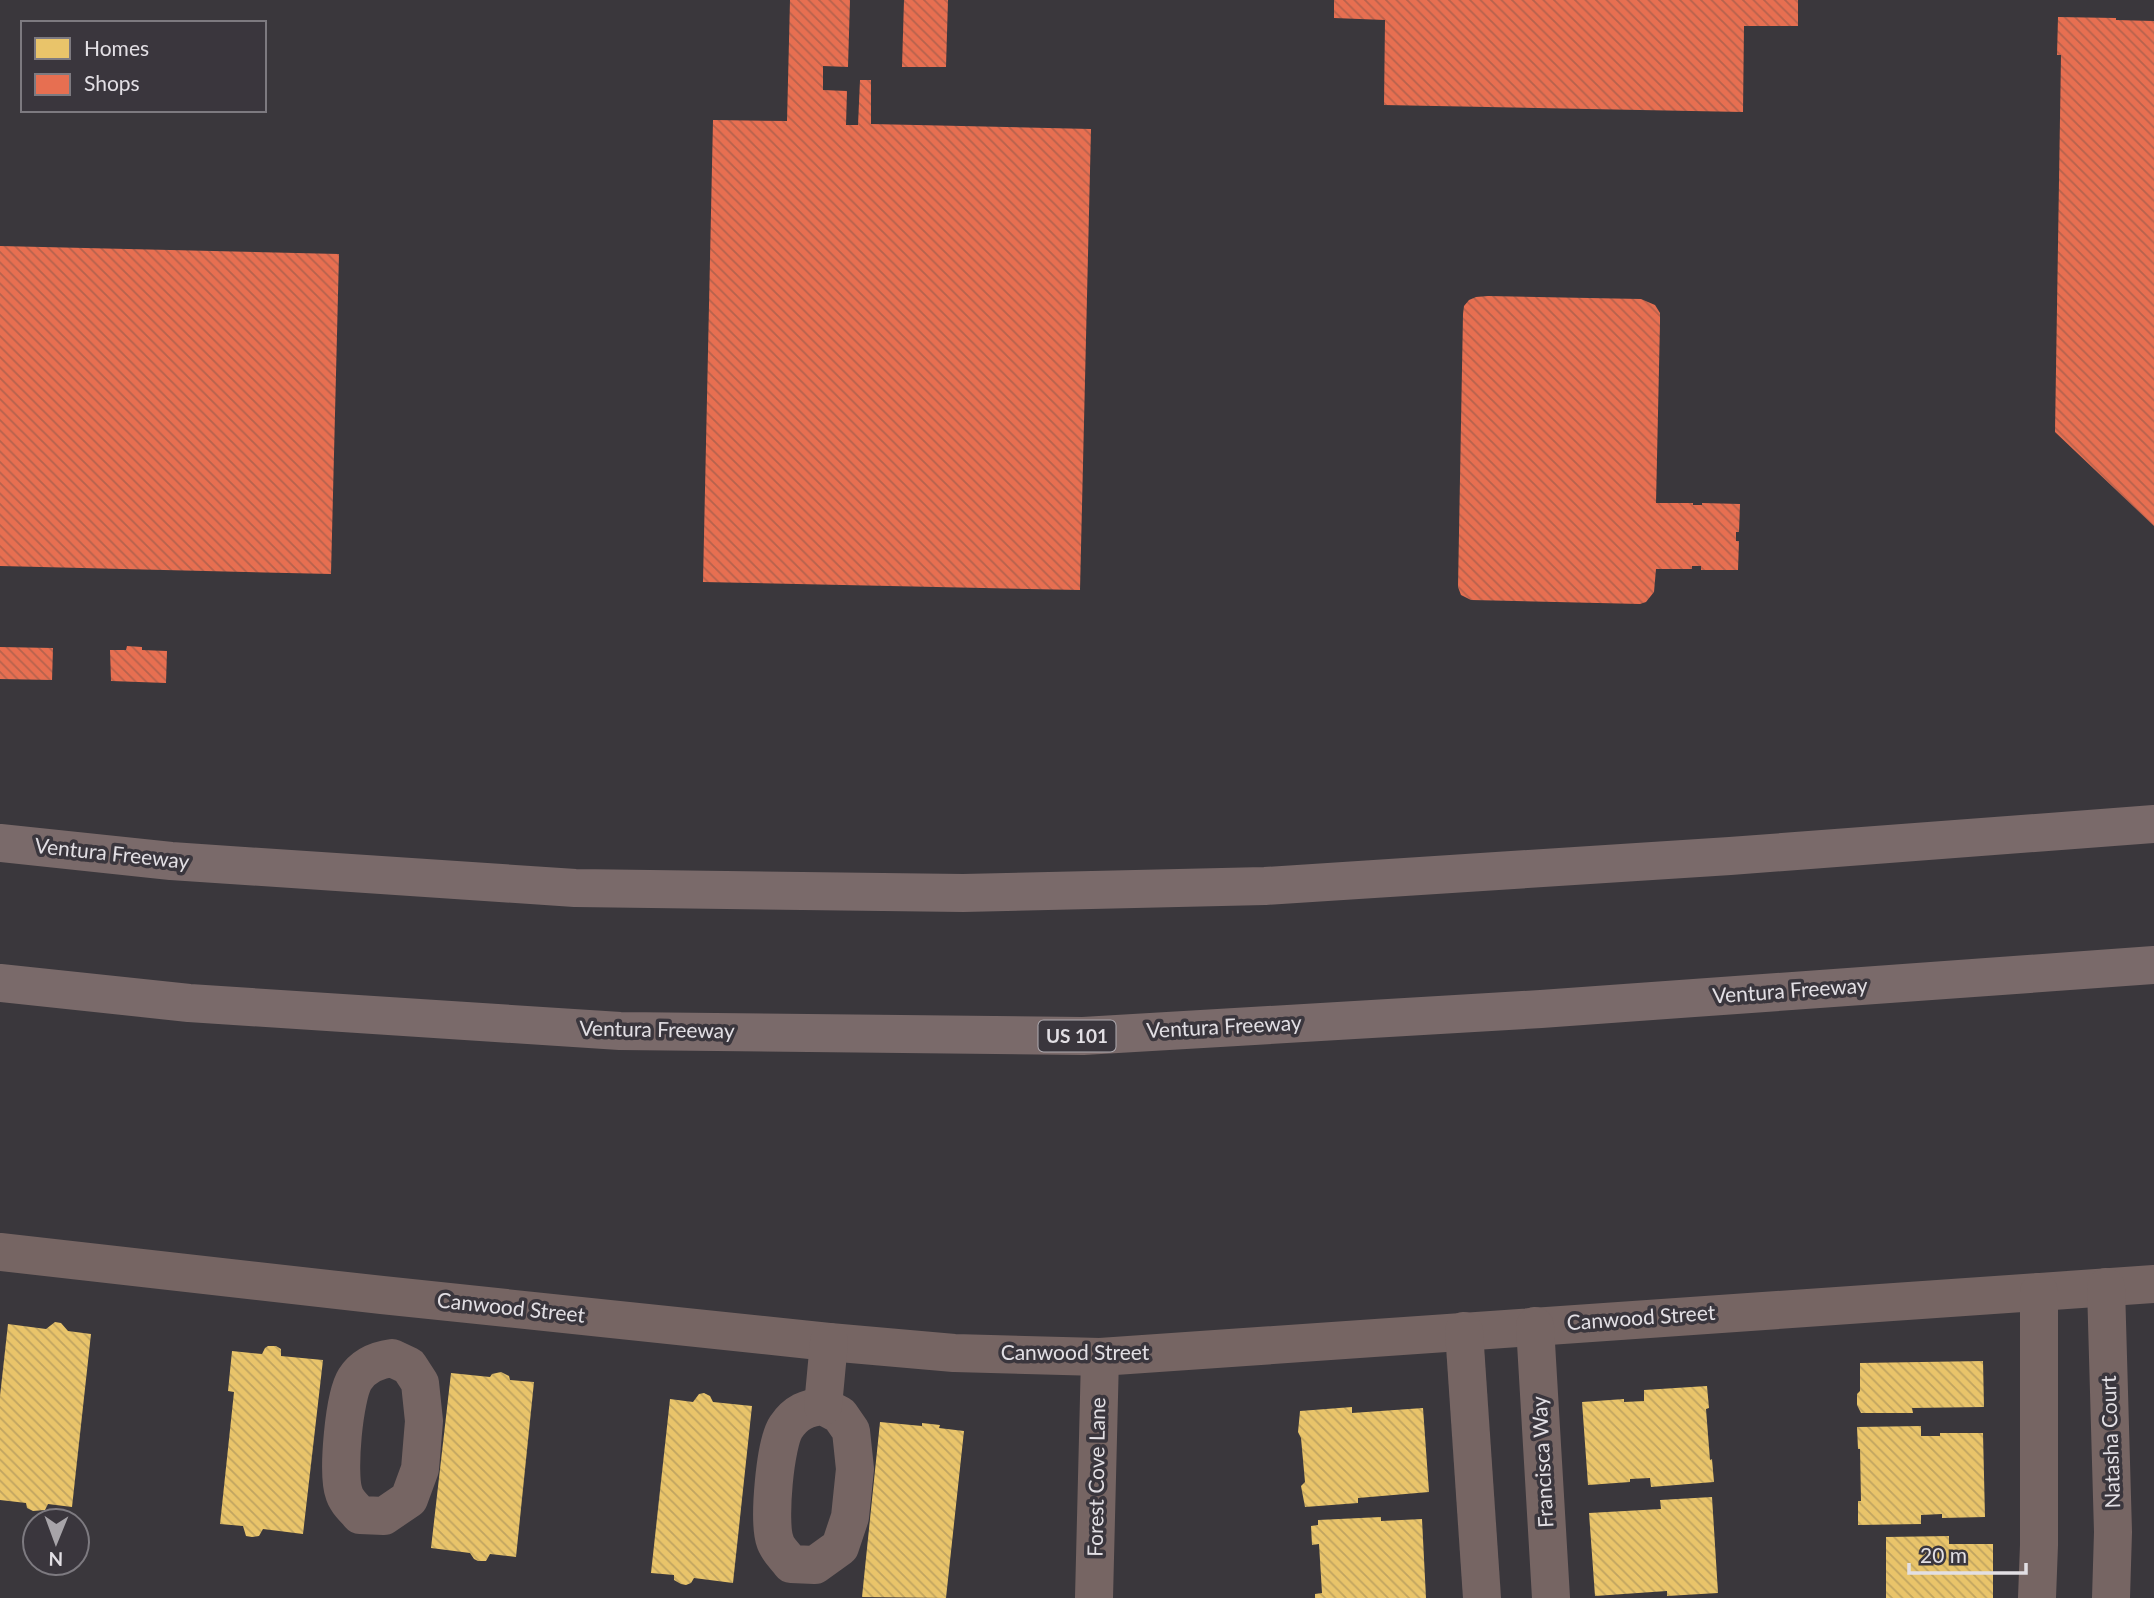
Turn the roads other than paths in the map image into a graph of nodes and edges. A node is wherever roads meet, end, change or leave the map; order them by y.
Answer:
1 (2154, 824) edge
2 (0, 842) edge
3 (2154, 965) edge
4 (0, 983) edge
5 (0, 1252) edge
6 (2154, 1284) edge
7 (2106, 1287) junction
8 (2039, 1292) junction
9 (399, 1297) junction
10 (1535, 1326) junction
11 (1464, 1331) junction
12 (829, 1342) junction
13 (392, 1357) dead end
14 (1100, 1357) junction
15 (823, 1406) dead end
16 (1094, 1598) edge
17 (1482, 1598) edge
18 (1551, 1598) edge
19 (2037, 1598) edge
20 (2111, 1598) edge

1 - 2 highway, Ventura Freeway
3 - 4 highway, Ventura Freeway / US 101
5 - 9 street, Canwood Street
6 - 7 street, Canwood Street
7 - 8 street, Canwood Street
7 - 20 street, Natasha Court
8 - 10 street, Canwood Street
8 - 19 street
9 - 12 street, Canwood Street
9 - 13 street
10 - 11 street, Canwood Street
10 - 18 street, Francisca Way
11 - 14 street, Canwood Street
11 - 17 street
12 - 14 street, Canwood Street
12 - 15 street
14 - 16 street, Forest Cove Lane

